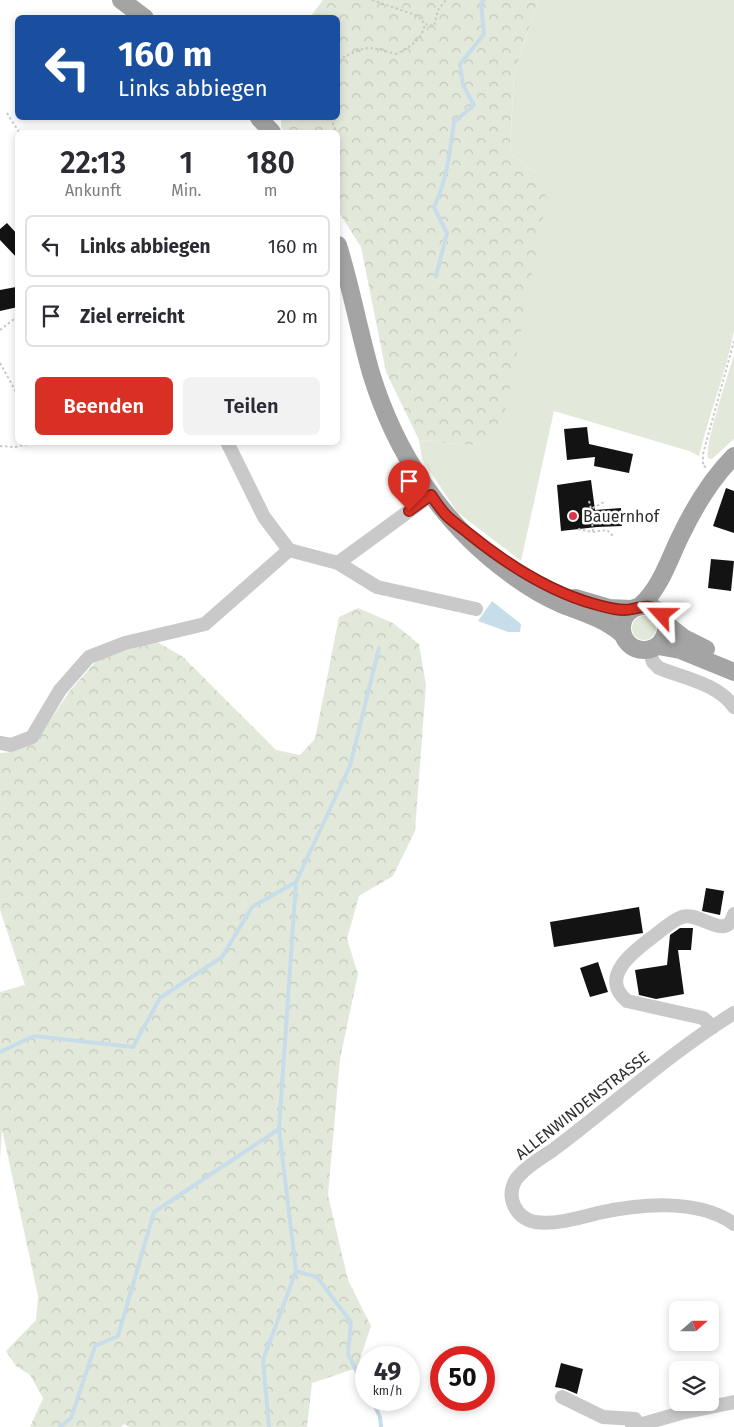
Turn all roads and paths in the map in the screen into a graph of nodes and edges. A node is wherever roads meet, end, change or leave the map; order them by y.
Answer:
1 (121, 0) edge
2 (372, 0) edge
3 (446, 0) edge
4 (141, 15) edge
5 (425, 24) junction
6 (340, 59) edge
7 (7, 113) dead end
8 (261, 120) edge
9 (18, 130) edge
10 (270, 130) edge
11 (340, 252) edge
12 (15, 318) edge
13 (0, 330) edge
14 (734, 341) edge
15 (0, 363) edge
16 (15, 388) edge
17 (24, 445) edge
18 (228, 445) edge
19 (0, 446) edge
20 (734, 456) edge
21 (718, 473) junction
22 (431, 495) junction
23 (589, 500) dead end
24 (606, 501) dead end
25 (591, 509) junction
26 (447, 516) junction
27 (578, 529) dead end
28 (593, 532) junction
29 (614, 537) dead end
30 (289, 550) junction
31 (674, 550) junction
32 (338, 563) junction
33 (637, 607) junction
34 (476, 609) dead end
35 (664, 619) junction
36 (622, 640) junction
37 (653, 651) junction
38 (734, 662) edge
39 (734, 672) edge
40 (734, 707) edge
41 (0, 742) edge
42 (734, 914) edge
43 (734, 1013) edge
44 (713, 1027) junction
45 (734, 1224) edge
46 (562, 1398) dead end
47 (734, 1402) edge
48 (635, 1426) edge

1 - 4 main road
2 - 5 path
3 - 5 path
5 - 6 path
7 - 9 path
8 - 10 main road
11 - 22 main road
12 - 13 path
14 - 21 path
15 - 16 path
17 - 19 path
18 - 30 street
20 - 21 main road
21 - 31 main road
22 - 26 main road
22 - 32 street
23 - 25 path
24 - 25 path
25 - 28 path
26 - 33 main road
26 - 36 main road
27 - 28 path
28 - 29 path
30 - 32 street
30 - 41 street
31 - 33 main road
31 - 35 main road
32 - 34 street
33 - 35 main road
33 - 36 main road
35 - 37 main road
35 - 38 main road
36 - 37 main road
36 - 37 path
37 - 39 main road
37 - 40 street
42 - 44 street
43 - 44 street, ALLENWINDENSTRASSE
44 - 45 street, ALLENWINDENSTRASSE
46 - 48 street
47 - 48 street

